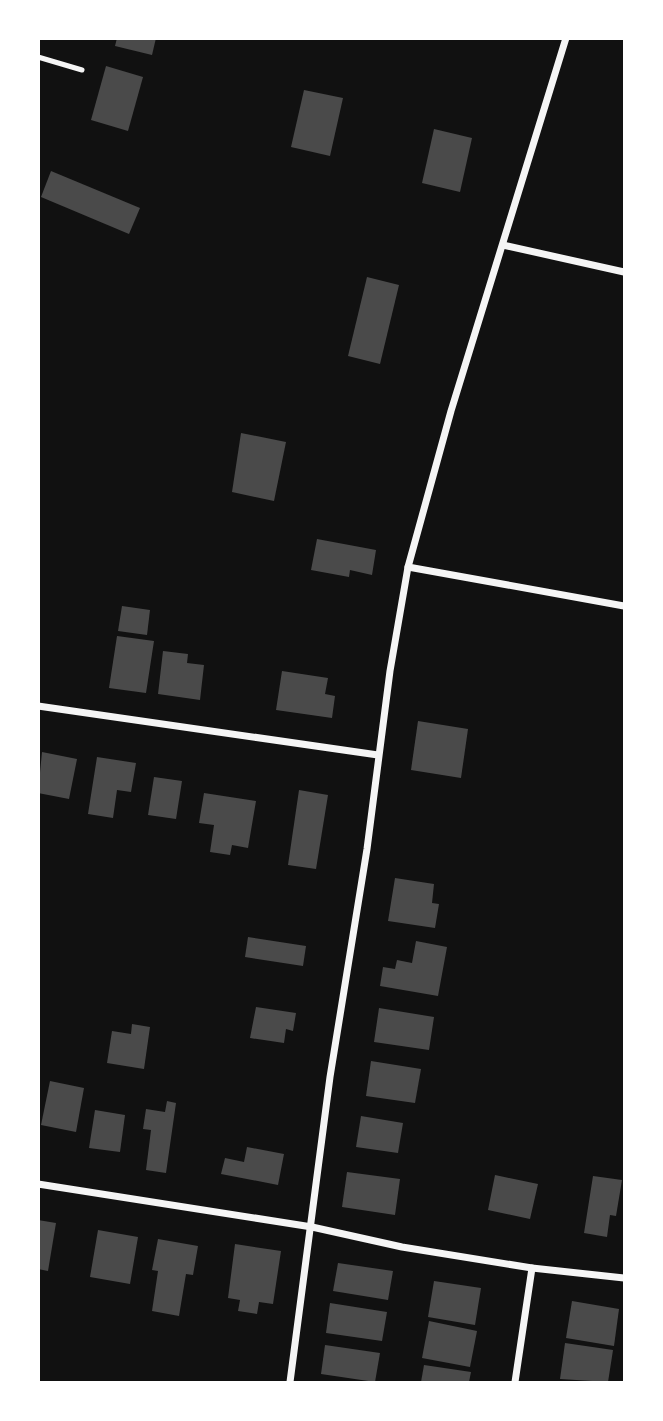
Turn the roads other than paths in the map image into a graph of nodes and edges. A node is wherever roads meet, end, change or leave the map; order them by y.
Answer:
1 (566, 38) edge
2 (38, 57) edge
3 (82, 70) dead end
4 (503, 245) junction
5 (625, 272) edge
6 (408, 567) junction
7 (625, 606) edge
8 (38, 706) edge
9 (378, 755) junction
10 (38, 1184) edge
11 (313, 1227) junction
12 (532, 1268) junction
13 (625, 1278) edge
14 (290, 1382) edge
15 (515, 1382) edge

1 - 4 street
2 - 3 lane
4 - 5 street
4 - 6 street
6 - 7 street
6 - 9 street
8 - 9 street
9 - 11 street
10 - 11 street
11 - 12 street
11 - 14 street
12 - 13 street
12 - 15 street

